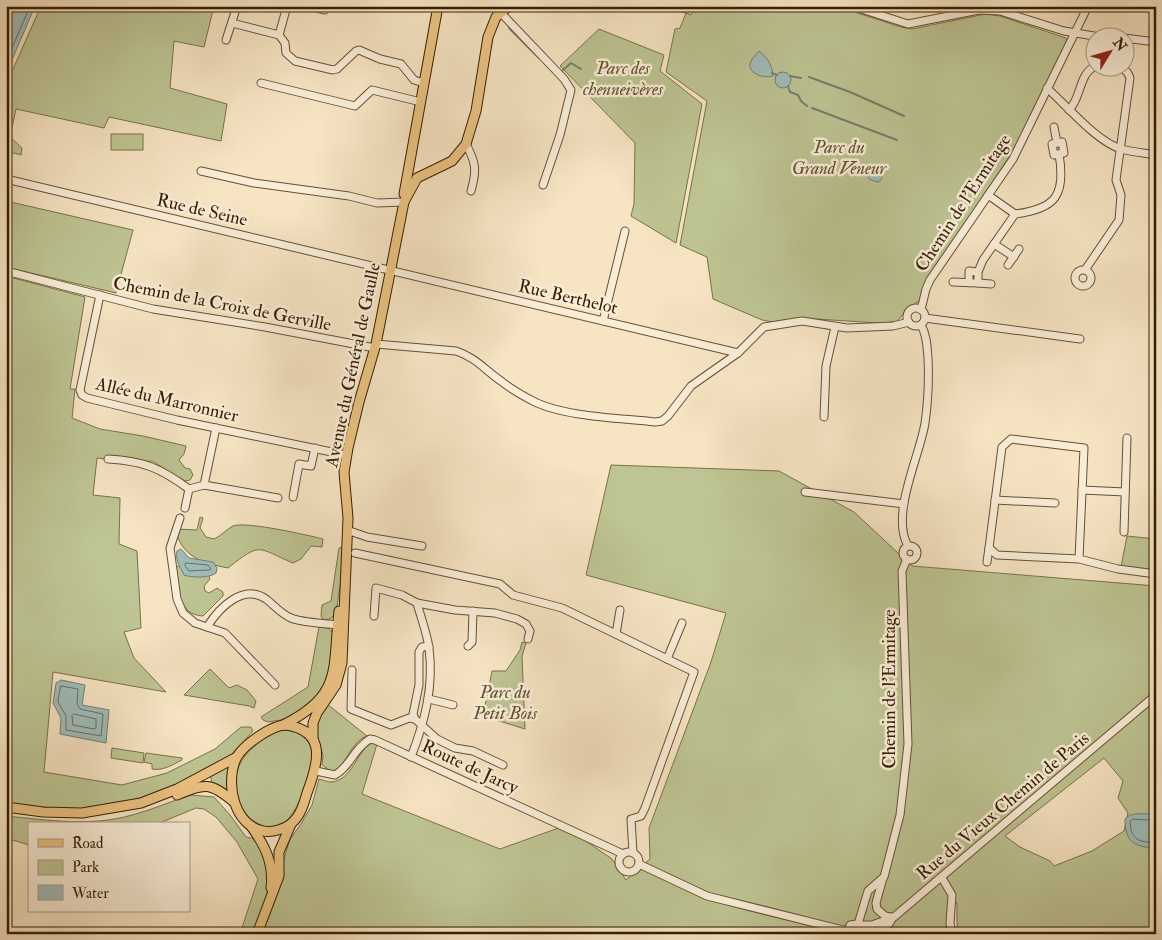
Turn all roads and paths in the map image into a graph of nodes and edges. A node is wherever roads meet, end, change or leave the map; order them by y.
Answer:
1 (237, 6) edge
2 (286, 6) edge
3 (308, 6) edge
4 (438, 6) edge
5 (509, 6) edge
6 (672, 6) edge
7 (691, 6) edge
8 (852, 6) edge
9 (1088, 6) edge
10 (325, 10) dead end
11 (501, 13) junction
12 (232, 24) junction
13 (1075, 33) junction
14 (1084, 34) edge
15 (279, 35) junction
16 (1134, 39) edge
17 (226, 40) dead end
18 (1156, 42) edge
19 (1085, 78) edge
20 (1130, 78) edge
21 (261, 83) dead end
22 (424, 83) junction
23 (1048, 88) junction
24 (421, 102) junction
25 (1069, 110) junction
26 (1054, 127) dead end
27 (466, 144) junction
28 (1120, 149) junction
29 (1156, 155) edge
30 (201, 171) dead end
31 (412, 177) junction
32 (6, 179) edge
33 (543, 185) dead end
34 (471, 191) dead end
35 (988, 195) junction
36 (404, 202) junction
37 (1015, 214) junction
38 (625, 231) dead end
39 (994, 244) junction
40 (1019, 249) dead end
41 (1014, 257) junction
42 (1008, 266) dead end
43 (6, 270) edge
44 (1085, 270) dead end
45 (390, 271) junction
46 (978, 272) junction
47 (953, 282) dead end
48 (969, 282) junction
49 (978, 283) junction
50 (991, 284) dead end
51 (100, 295) junction
52 (922, 310) junction
53 (603, 321) junction
54 (910, 322) junction
55 (923, 322) junction
56 (836, 327) junction
57 (1080, 338) dead end
58 (375, 346) junction
59 (738, 352) junction
60 (824, 417) dead end
61 (216, 428) junction
62 (1127, 438) dead end
63 (315, 448) junction
64 (346, 455) junction
65 (108, 459) dead end
66 (204, 485) junction
67 (189, 489) junction
68 (1082, 490) junction
69 (806, 492) dead end
70 (1125, 492) junction
71 (293, 497) dead end
72 (278, 498) dead end
73 (995, 500) junction
74 (1055, 503) dead end
75 (904, 504) junction
76 (186, 508) dead end
77 (180, 518) dead end
78 (347, 530) junction
79 (1124, 532) dead end
80 (422, 546) dead end
81 (908, 546) junction
82 (989, 548) junction
83 (355, 553) dead end
84 (907, 559) junction
85 (1080, 559) junction
86 (986, 562) dead end
87 (345, 566) junction
88 (1156, 574) edge
89 (417, 603) junction
90 (620, 610) dead end
91 (474, 611) junction
92 (374, 616) dead end
93 (682, 623) dead end
94 (337, 626) junction
95 (207, 627) junction
96 (616, 634) junction
97 (528, 639) dead end
98 (428, 646) junction
99 (468, 646) dead end
100 (667, 659) junction
101 (352, 670) dead end
102 (275, 686) dead end
103 (1156, 695) edge
104 (429, 699) junction
105 (453, 705) dead end
106 (415, 719) junction
107 (283, 725) junction
108 (423, 726) junction
109 (313, 739) junction
110 (411, 757) junction
111 (235, 758) junction
112 (504, 765) dead end
113 (316, 771) junction
114 (235, 802) junction
115 (9, 810) edge
116 (250, 824) junction
117 (291, 824) junction
118 (633, 853) junction
119 (623, 854) junction
120 (639, 864) junction
121 (884, 877) junction
122 (942, 878) junction
123 (265, 911) junction
124 (894, 917) junction
125 (860, 924) junction
126 (847, 932) edge
127 (257, 934) edge
128 (866, 934) edge
129 (872, 934) edge
130 (952, 934) edge

1 - 12 street
2 - 15 street
3 - 10 street
4 - 22 main road, Avenue du Général de Gaulle
5 - 11 main road
6 - 7 street
8 - 13 street
9 - 13 street, Chemin de l'Ermitage
11 - 27 main road
11 - 33 street
12 - 15 street
12 - 17 street
13 - 14 street
13 - 23 street, Chemin de l'Ermitage
15 - 22 street
16 - 18 street
19 - 25 street
20 - 28 street
21 - 24 street
22 - 24 main road, Avenue du Général de Gaulle
23 - 25 street
23 - 35 street, Chemin de l'Ermitage
24 - 31 main road, Avenue du Général de Gaulle
25 - 28 street
26 - 37 street
27 - 31 main road
27 - 34 street
28 - 29 street
28 - 44 street
30 - 36 street
31 - 36 main road, Avenue du Général de Gaulle
32 - 45 street, Rue de Seine
35 - 37 street
35 - 52 street, Chemin de l'Ermitage
36 - 45 main road, Avenue du Général de Gaulle
37 - 39 street
38 - 53 street
39 - 41 street
39 - 46 street
40 - 41 street
41 - 42 street
43 - 51 street, Chemin de la Croix de Gerville
45 - 53 street, Rue Berthelot
45 - 58 main road, Avenue du Général de Gaulle
46 - 48 street
46 - 49 street
47 - 48 street
48 - 49 street
49 - 50 street
51 - 58 street, Chemin de la Croix de Gerville
51 - 61 street, Allée du Marronnier
52 - 54 street
52 - 55 street
53 - 59 street, Rue Berthelot
54 - 55 street
54 - 56 street, Chemin de la Croix de Gerville
55 - 57 street
55 - 75 street
56 - 59 street, Chemin de la Croix de Gerville
56 - 60 street
58 - 59 street, Chemin de la Croix de Gerville
58 - 64 main road, Avenue du Général de Gaulle
61 - 63 street, Allée du Marronnier
61 - 66 street
62 - 70 street
63 - 64 street, Allée du Marronnier
63 - 71 street
64 - 78 main road, Avenue du Général de Gaulle
65 - 67 street
66 - 67 street
66 - 72 street
67 - 76 street
68 - 70 street
68 - 73 street
68 - 85 street
69 - 75 street
70 - 79 street
73 - 74 street
73 - 82 street
75 - 81 street
77 - 95 street
78 - 80 street
78 - 87 main road, Avenue du Général de Gaulle
81 - 84 street
81 - 84 street
82 - 85 street
82 - 86 street
83 - 96 street
84 - 121 street, Chemin de l'Ermitage
85 - 88 street
87 - 94 main road
87 - 109 main road
89 - 91 street
89 - 92 street
89 - 98 street
90 - 96 street
91 - 97 street
91 - 99 street
93 - 100 street
94 - 95 street
94 - 107 main road
95 - 102 street
96 - 100 street
98 - 104 street
98 - 106 street
100 - 118 street
101 - 106 street
103 - 122 street, Rue du Vieux Chemin de Paris
104 - 105 street
104 - 108 street
106 - 108 street
107 - 109 main road
107 - 111 main road
108 - 110 street
108 - 112 street
109 - 113 main road
110 - 113 street, Route de Jarcy
110 - 119 street, Route de Jarcy
111 - 114 main road
111 - 115 main road
113 - 117 main road
114 - 115 main road
114 - 116 main road
116 - 117 main road
116 - 123 main road
117 - 123 main road
118 - 119 street
118 - 120 street
119 - 120 street
120 - 126 street
121 - 124 street
121 - 125 street, Chemin de l'Ermitage
122 - 124 street, Rue du Vieux Chemin de Paris
122 - 130 street
123 - 127 main road
124 - 125 street, Rue du Vieux Chemin de Paris
124 - 129 street
125 - 126 street, Rue du Vieux Chemin de Paris
125 - 128 street

